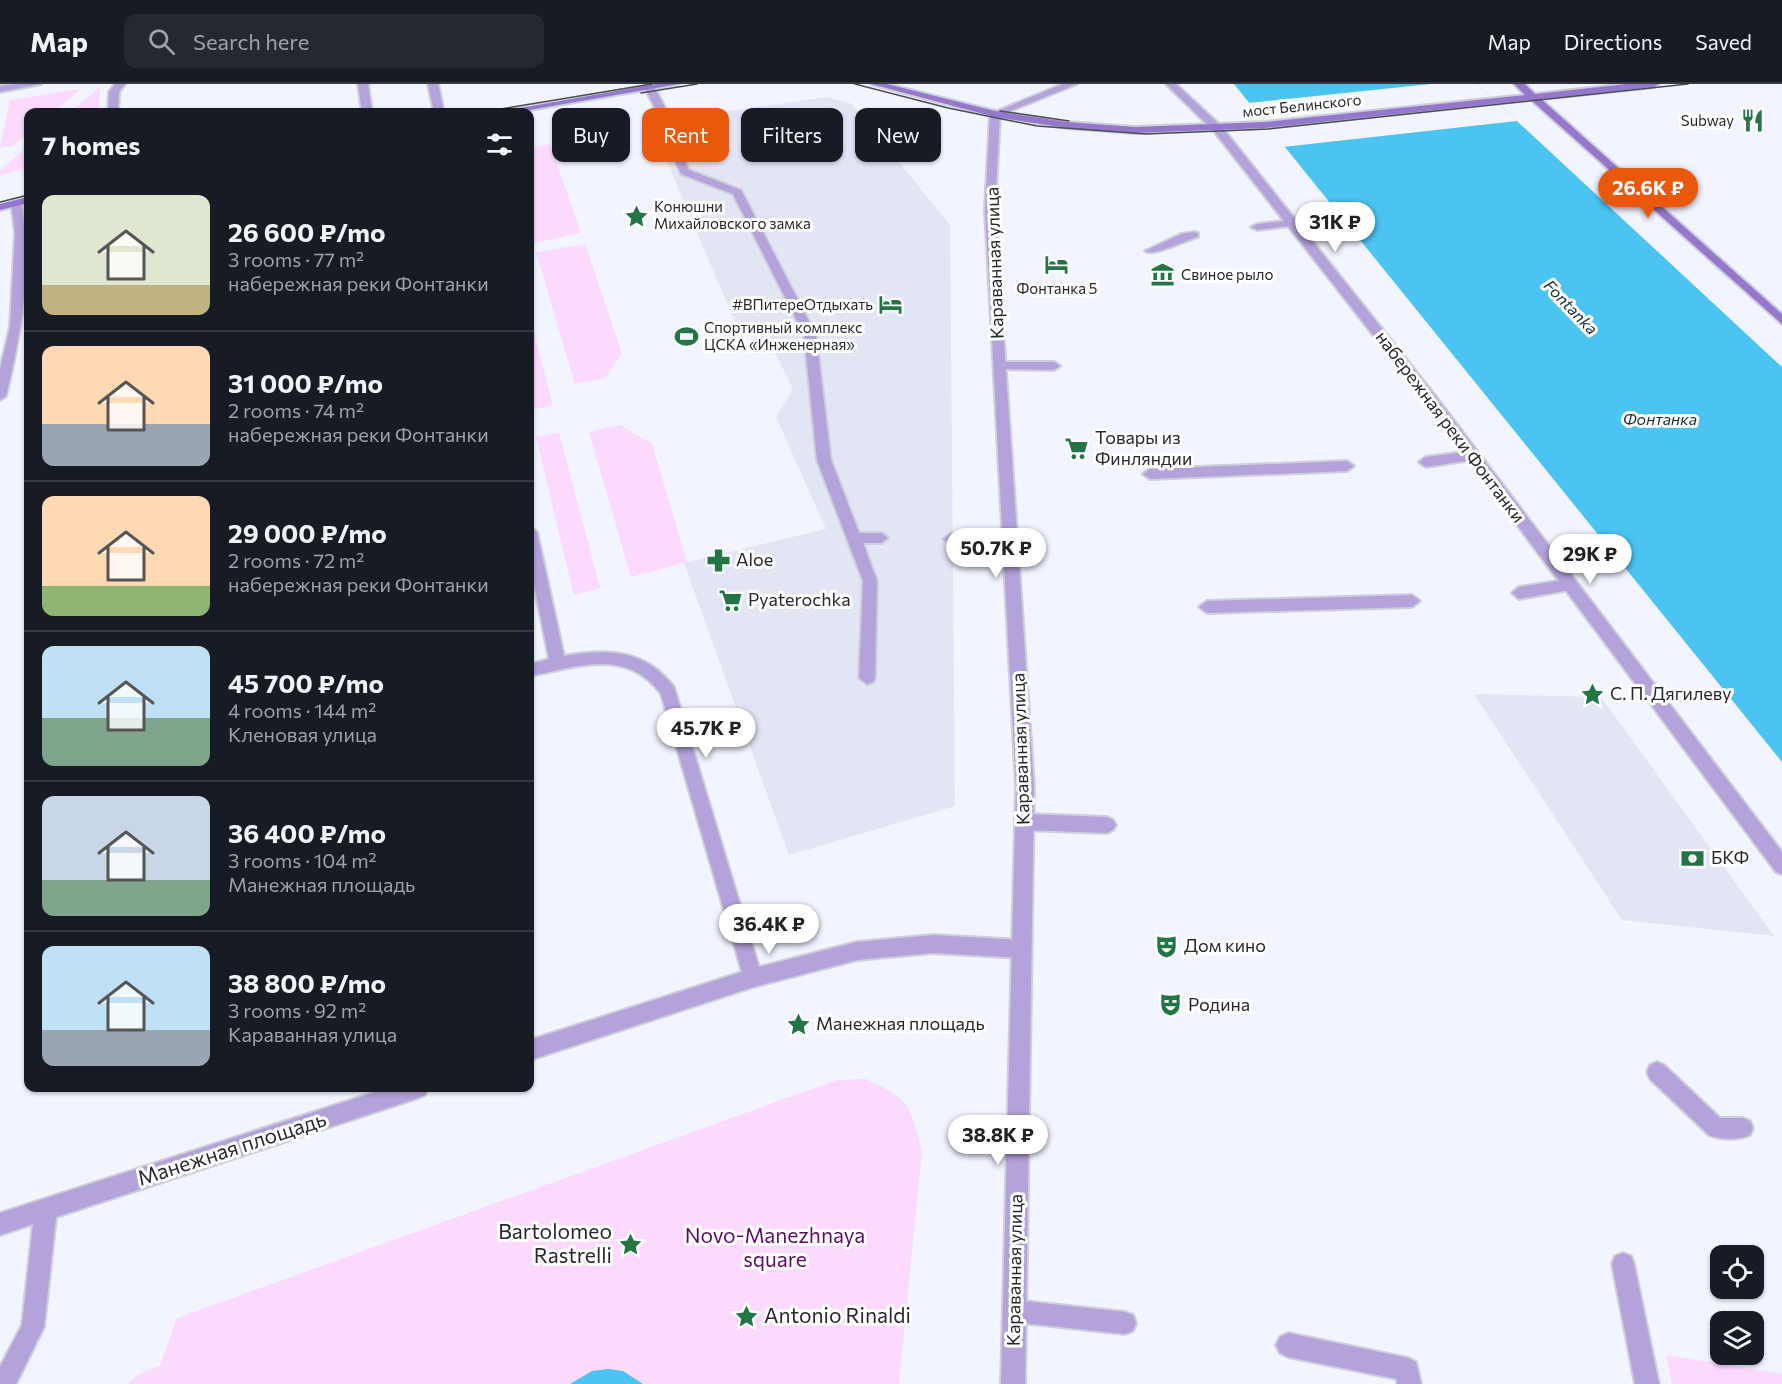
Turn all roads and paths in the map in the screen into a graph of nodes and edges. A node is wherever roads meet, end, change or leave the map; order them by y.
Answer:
1 (36, 84) edge
2 (120, 84) edge
3 (363, 84) edge
4 (433, 84) edge
5 (674, 84) edge
6 (876, 84) edge
7 (1072, 84) edge
8 (1170, 84) edge
9 (1519, 84) edge
10 (1654, 84) edge
11 (650, 88) junction
12 (0, 89) edge
13 (1533, 97) junction
14 (113, 108) edge
15 (366, 108) edge
16 (438, 108) edge
17 (528, 108) edge
18 (660, 108) edge
19 (995, 114) junction
20 (1217, 128) junction
21 (680, 162) edge
22 (22, 202) edge
23 (0, 207) edge
24 (1293, 223) junction
25 (1257, 228) dead end
26 (1194, 235) dead end
27 (1151, 251) dead end
28 (1782, 320) edge
29 (1000, 366) junction
30 (1054, 366) dead end
31 (0, 396) edge
32 (1473, 456) junction
33 (1426, 462) dead end
34 (1347, 466) dead end
35 (1150, 474) dead end
36 (854, 538) junction
37 (881, 538) dead end
38 (951, 539) dead end
39 (1010, 540) junction
40 (534, 551) edge
41 (1570, 585) junction
42 (1519, 592) dead end
43 (1412, 601) dead end
44 (1206, 607) dead end
45 (558, 663) junction
46 (534, 669) edge
47 (867, 678) dead end
48 (1025, 822) junction
49 (1107, 825) dead end
50 (1782, 866) edge
51 (1022, 949) junction
52 (753, 978) junction
53 (534, 1049) edge
54 (1657, 1072) dead end
55 (393, 1092) edge
56 (368, 1096) edge
57 (1743, 1128) dead end
58 (46, 1209) junction
59 (0, 1224) edge
60 (1623, 1264) dead end
61 (1014, 1311) junction
62 (1125, 1323) dead end
63 (1288, 1345) dead end
64 (4, 1384) edge
65 (1013, 1384) edge
66 (1409, 1384) edge
67 (1647, 1384) edge

1 - 12 street
2 - 14 street
3 - 15 street
4 - 16 street
5 - 11 main road
6 - 19 main road, мост Белинского
7 - 19 street
8 - 20 street, набережная реки Фонтанки
9 - 13 main road
10 - 13 main road, мост Белинского
11 - 17 main road
11 - 18 street
13 - 20 main road, мост Белинского
13 - 28 main road
19 - 20 main road, мост Белинского
19 - 29 street, Караванная улица
20 - 24 street, набережная реки Фонтанки
21 - 36 street
22 - 23 main road
22 - 31 street
24 - 25 street
24 - 32 street, набережная реки Фонтанки
26 - 27 street
29 - 30 street
29 - 39 street, Караванная улица
32 - 33 street
32 - 41 street, набережная реки Фонтанки
34 - 35 street
36 - 37 street
36 - 47 street
38 - 39 street
39 - 48 street, Караванная улица
40 - 45 street
41 - 42 street
41 - 50 street, набережная реки Фонтанки
43 - 44 street
45 - 46 street
45 - 52 street
48 - 49 street
48 - 51 street, Караванная улица
51 - 52 street
51 - 61 street, Караванная улица
52 - 53 street
54 - 57 street
55 - 56 street, Манежная площадь
56 - 58 street, Манежная площадь
58 - 59 street, Манежная площадь
58 - 64 street
60 - 67 street
61 - 62 street
61 - 65 street, Караванная улица
63 - 66 street

